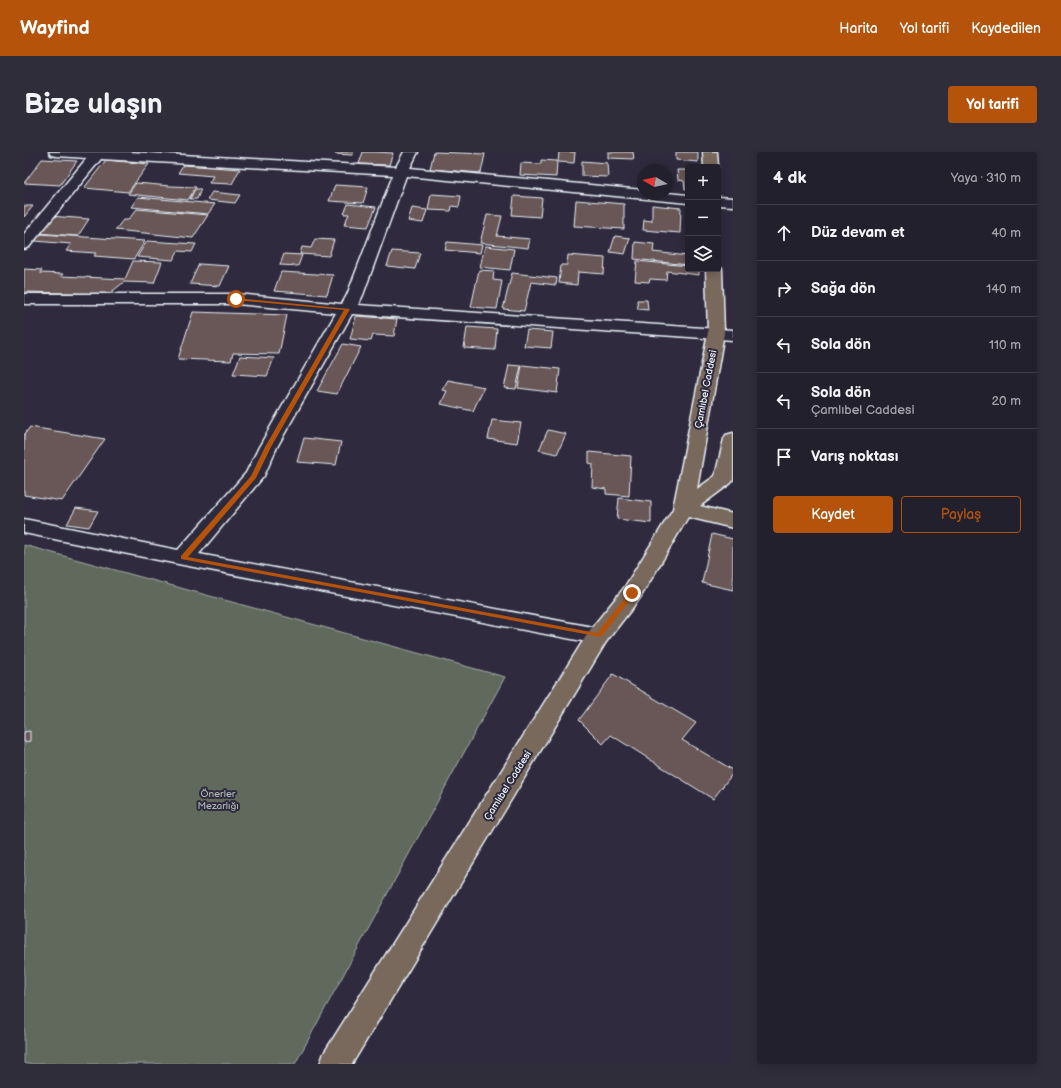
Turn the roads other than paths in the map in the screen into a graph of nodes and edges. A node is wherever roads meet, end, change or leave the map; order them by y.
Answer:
1 (56, 152) edge
2 (411, 152) edge
3 (710, 152) edge
4 (98, 153) edge
5 (711, 164) edge
6 (401, 171) junction
7 (685, 199) edge
8 (721, 201) edge
9 (733, 202) edge
10 (24, 244) edge
11 (714, 272) edge
12 (24, 299) edge
13 (347, 309) junction
14 (724, 334) edge
15 (733, 439) edge
16 (683, 509) junction
17 (733, 521) edge
18 (24, 526) edge
19 (183, 558) junction
20 (598, 636) junction
21 (335, 1064) edge

1 - 4 street
2 - 6 street
3 - 5 main road
4 - 6 street
4 - 10 street
6 - 7 street
6 - 13 street
8 - 9 street
11 - 14 main road, Çamlıbel Caddesi
12 - 13 street
13 - 14 street
13 - 19 street
14 - 16 main road, Çamlıbel Caddesi
15 - 16 main road, Çamlıbel Caddesi
16 - 17 main road
16 - 20 main road, Çamlıbel Caddesi
18 - 19 street
19 - 20 street
20 - 21 main road, Çamlıbel Caddesi

